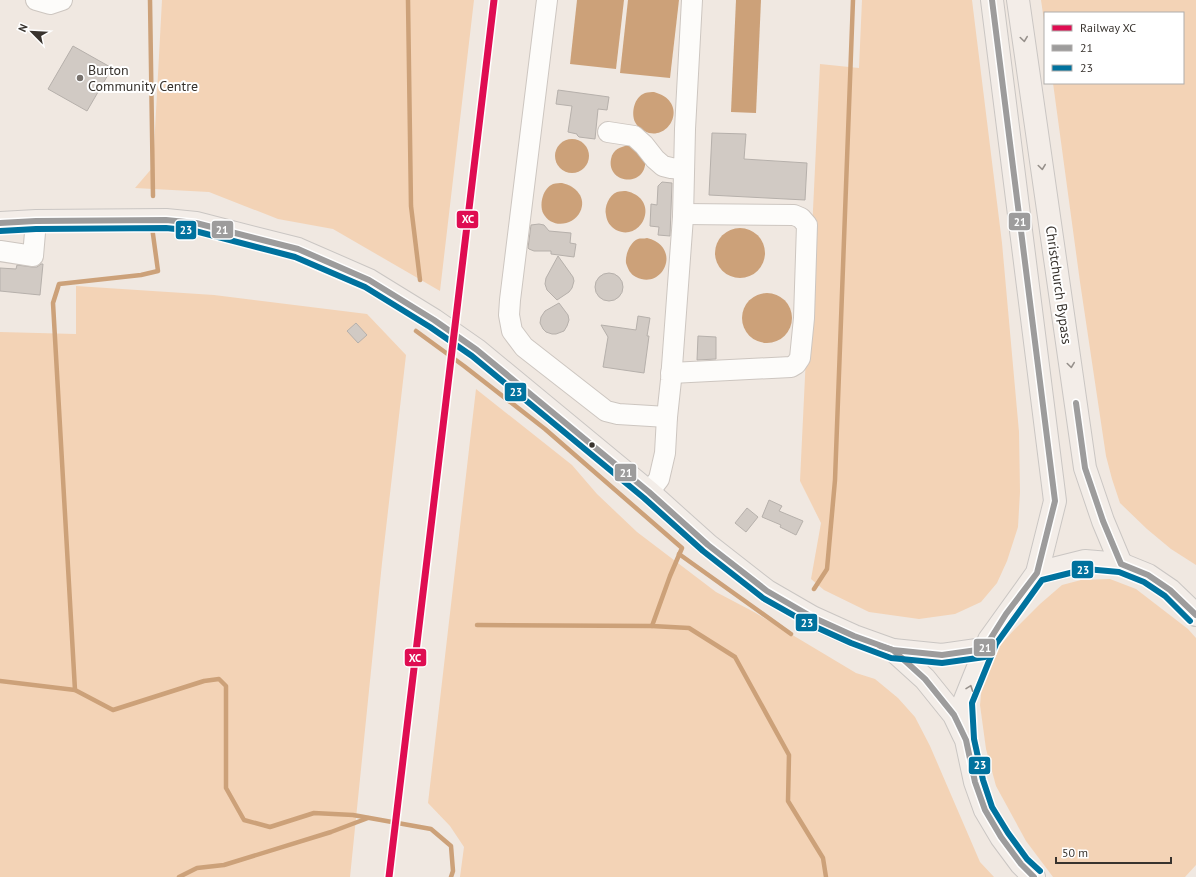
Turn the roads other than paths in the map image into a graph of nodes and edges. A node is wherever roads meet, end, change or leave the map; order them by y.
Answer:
1 (36, 0) edge
2 (62, 0) edge
3 (547, 0) edge
4 (692, 0) edge
5 (992, 0) edge
6 (1018, 0) edge
7 (608, 132) dead end
8 (684, 169) junction
9 (683, 214) junction
10 (36, 221) junction
11 (0, 222) edge
12 (0, 252) edge
13 (672, 373) junction
14 (667, 417) junction
15 (649, 492) junction
16 (1121, 564) junction
17 (1037, 573) junction
18 (1193, 608) edge
19 (984, 649) junction
20 (893, 650) junction
21 (966, 740) junction
22 (1034, 877) edge

1 - 2 street
3 - 14 street
4 - 8 street
5 - 17 main road
6 -> 16 main road, Christchurch Bypass
7 - 8 street
8 - 9 street
9 - 13 street
9 - 13 street
10 - 11 main road
10 - 12 street
10 - 15 main road
13 - 14 street
14 - 15 street
15 - 20 main road
16 - 17 main road
16 - 18 main road
17 - 19 main road
19 - 20 main road
21 -> 19 main road
20 - 21 main road
21 - 22 main road

